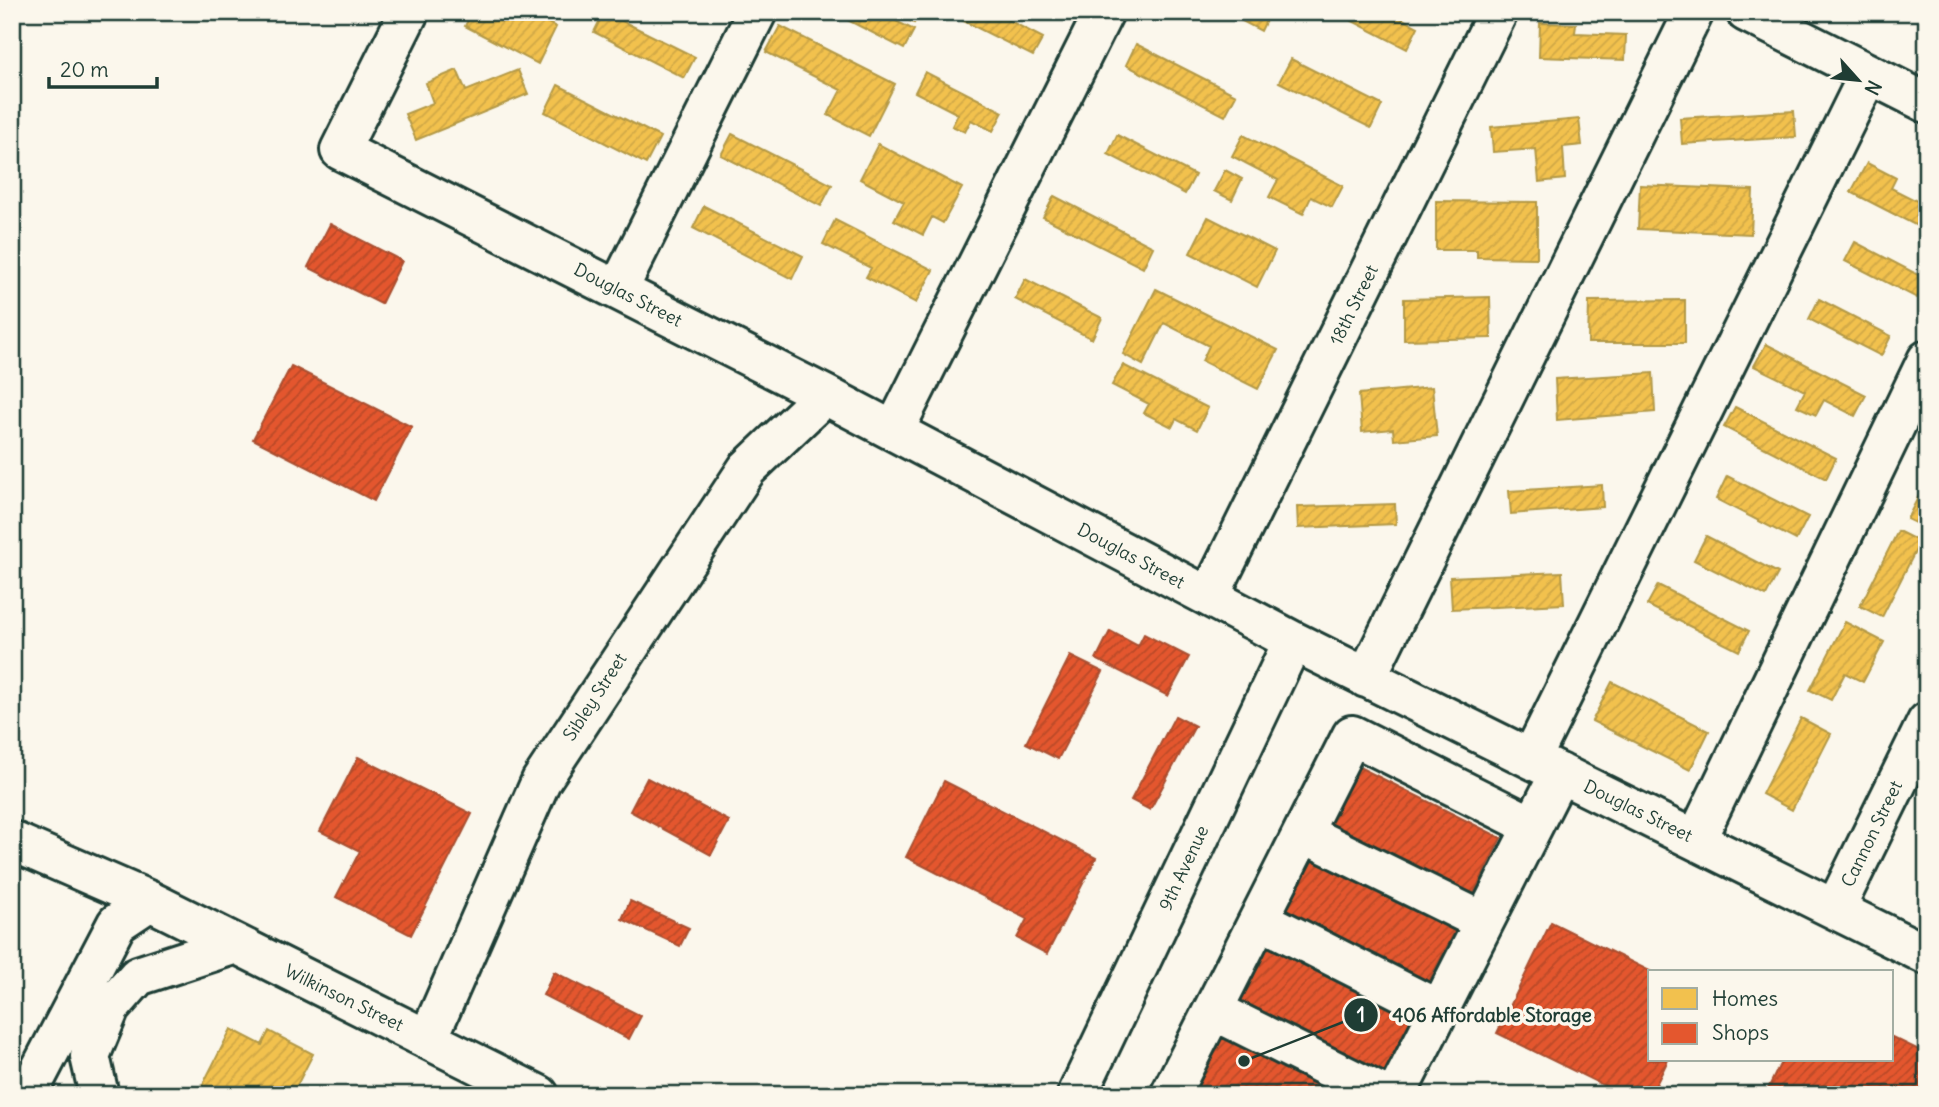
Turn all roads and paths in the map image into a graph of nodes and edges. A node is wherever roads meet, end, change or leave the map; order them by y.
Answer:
1 (409, 12) edge
2 (757, 12) edge
3 (1104, 12) edge
4 (1498, 12) edge
5 (1694, 12) edge
6 (1746, 12) edge
7 (1869, 74) junction
8 (1927, 103) edge
9 (618, 290) junction
10 (1927, 360) edge
11 (825, 395) junction
12 (894, 431) junction
13 (1209, 597) junction
14 (1293, 641) junction
15 (1366, 678) junction
16 (1927, 722) edge
17 (1545, 766) junction
18 (1533, 826) junction
19 (1303, 833) junction
20 (1696, 840) junction
21 (12, 841) edge
22 (150, 901) junction
23 (1835, 909) junction
24 (1259, 919) junction
25 (1484, 922) junction
26 (236, 944) junction
27 (1927, 955) edge
28 (1213, 1010) junction
29 (1439, 1010) junction
30 (428, 1039) junction
31 (27, 1095) edge
32 (99, 1095) edge
33 (539, 1095) edge
34 (1077, 1095) edge
35 (1170, 1095) edge
36 (1384, 1095) edge
37 (1396, 1095) edge

1 - 9 street, Douglas Street
2 - 9 street
3 - 12 street
4 - 13 street, 18th Street
5 - 15 street
6 - 7 street
7 - 8 street
7 - 17 street
9 - 11 street, Douglas Street
10 - 20 street
11 - 12 street, Douglas Street
11 - 30 street, Sibley Street
12 - 13 street, Douglas Street
13 - 14 street, Douglas Street
14 - 15 street, Douglas Street
14 - 34 street, 9th Avenue
15 - 17 street, Douglas Street
16 - 23 street, Cannon Street
17 - 18 street
17 - 20 street, Douglas Street
18 - 19 street
18 - 25 street
19 - 24 street
19 - 25 street
20 - 23 street, Douglas Street
21 - 22 street, Wilkinson Street
22 - 26 street, Wilkinson Street
22 - 31 street
23 - 27 street, Douglas Street
24 - 28 street
24 - 29 street
25 - 29 street
26 - 30 street, Wilkinson Street
26 - 32 street
28 - 35 street
28 - 36 street
29 - 37 street
30 - 33 street, Wilkinson Street

